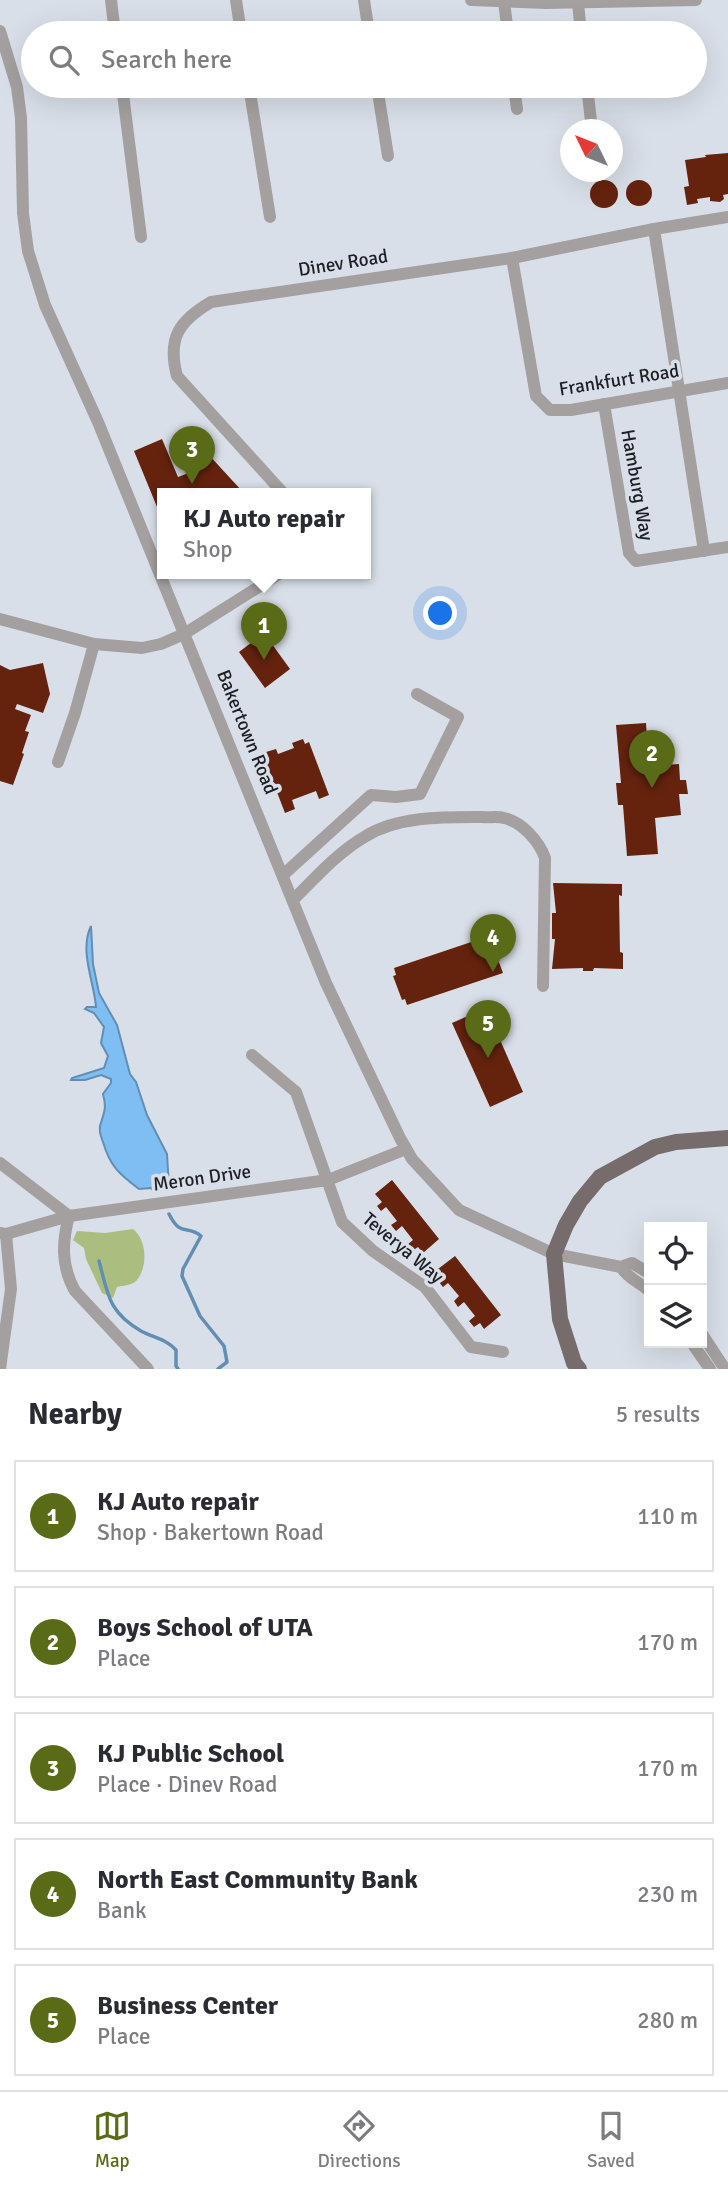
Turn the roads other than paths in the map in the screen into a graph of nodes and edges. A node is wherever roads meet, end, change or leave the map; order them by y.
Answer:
1 (111, 0) edge
2 (236, 0) edge
3 (365, 0) edge
4 (471, 0) edge
5 (696, 0) edge
6 (504, 2) junction
7 (578, 2) junction
8 (114, 21) edge
9 (240, 21) edge
10 (368, 21) edge
11 (506, 21) edge
12 (580, 21) edge
13 (0, 31) edge
14 (123, 98) edge
15 (252, 98) edge
16 (379, 98) edge
17 (516, 98) edge
18 (588, 98) edge
19 (517, 108) dead end
20 (591, 119) edge
21 (388, 156) dead end
22 (270, 217) dead end
23 (728, 217) edge
24 (654, 229) junction
25 (141, 237) dead end
26 (512, 258) junction
27 (728, 383) edge
28 (681, 390) junction
29 (604, 404) junction
30 (279, 488) edge
31 (728, 547) edge
32 (704, 551) junction
33 (157, 567) edge
34 (162, 579) edge
35 (271, 579) edge
36 (0, 619) edge
37 (184, 634) junction
38 (94, 644) junction
39 (417, 694) dead end
40 (58, 762) dead end
41 (283, 875) junction
42 (293, 900) junction
43 (543, 986) dead end
44 (252, 1055) dead end
45 (728, 1138) edge
46 (406, 1149) junction
47 (0, 1163) edge
48 (328, 1180) junction
49 (69, 1216) junction
50 (3, 1233) edge
51 (554, 1254) junction
52 (621, 1268) junction
53 (644, 1270) edge
54 (644, 1286) edge
55 (707, 1342) edge
56 (695, 1348) edge
57 (503, 1352) dead end
58 (1, 1367) edge
59 (13, 1369) edge
60 (148, 1369) edge
61 (579, 1369) edge
62 (710, 1369) edge
63 (725, 1369) edge

1 - 8 street
2 - 9 street
3 - 10 street
4 - 6 street
5 - 7 street
6 - 7 street
6 - 11 street
7 - 12 street
13 - 33 street, Bakertown Road
14 - 25 street
15 - 22 street
16 - 21 street
17 - 19 street
18 - 20 street
23 - 24 street, Dinev Road
24 - 26 street, Dinev Road
24 - 28 street
26 - 29 street, Frankfurt Road
26 - 30 street, Dinev Road
27 - 28 street, Frankfurt Road
28 - 29 street, Frankfurt Road
28 - 32 street
29 - 32 street, Hamburg Way
31 - 32 street, Hamburg Way
34 - 37 street, Bakertown Road
35 - 37 street
36 - 38 street
37 - 38 street
37 - 41 street, Bakertown Road
38 - 40 street
39 - 41 street
41 - 42 street, Bakertown Road
42 - 43 street
42 - 46 street, Bakertown Road
44 - 48 street, Teverya Way
45 - 51 main road
46 - 48 street, Meron Drive
46 - 51 street, Bakertown Road
47 - 49 street
48 - 49 street, Meron Drive
48 - 57 street, Teverya Way
49 - 50 street, Meron Drive
49 - 60 street
50 - 58 street
51 - 52 street, Bakertown Road
51 - 61 main road
52 - 53 street, Bakertown Road
52 - 54 street
55 - 63 street
56 - 62 street
58 - 59 street

